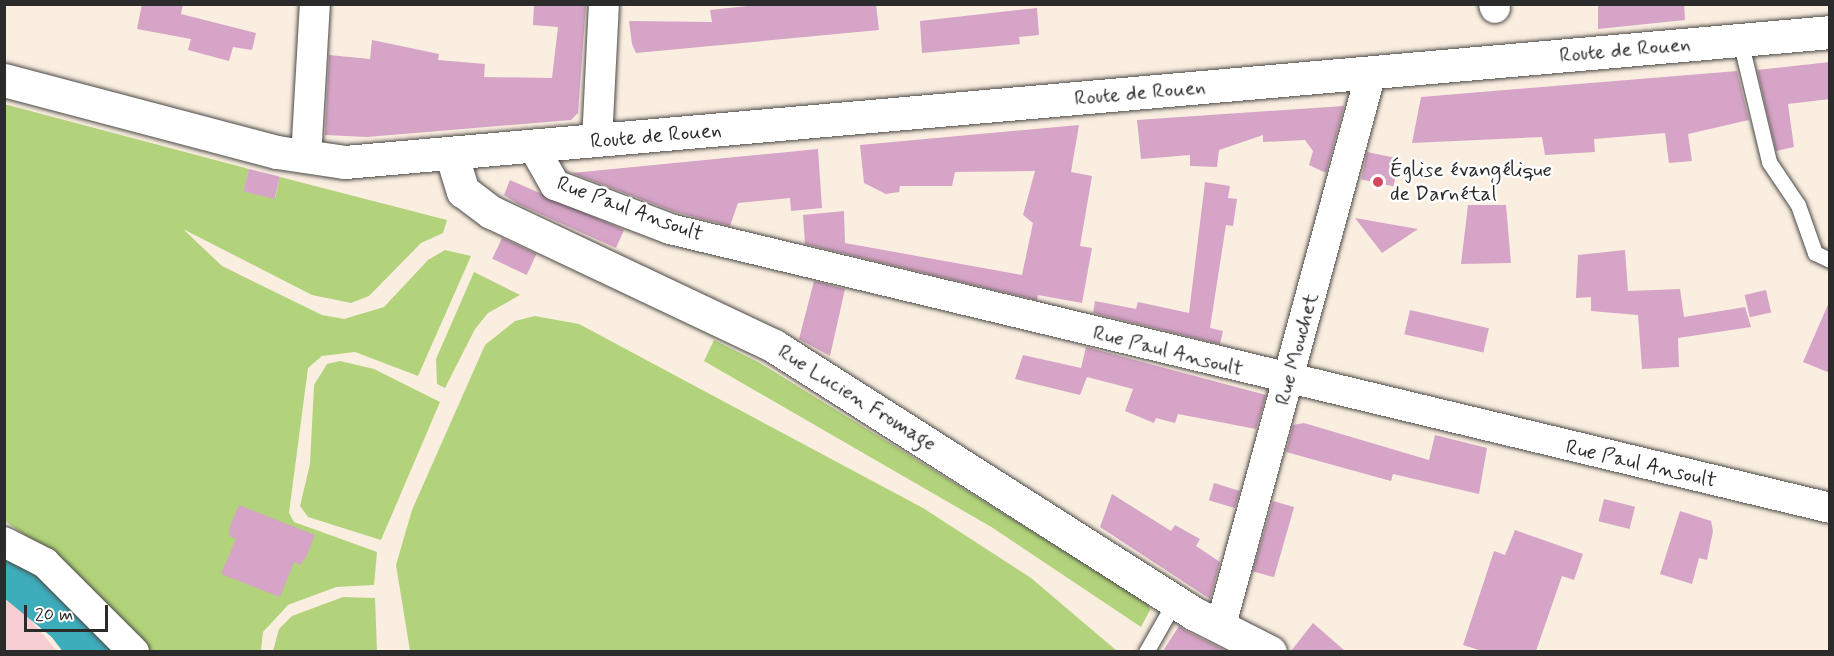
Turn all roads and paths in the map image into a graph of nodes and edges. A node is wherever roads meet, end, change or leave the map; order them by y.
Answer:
1 (315, 4) edge
2 (604, 4) edge
3 (1830, 32) edge
4 (1740, 40) junction
5 (1371, 73) junction
6 (4, 80) edge
7 (597, 141) junction
8 (534, 148) junction
9 (452, 156) junction
10 (306, 158) junction
11 (1830, 260) edge
12 (1289, 381) junction
13 (1830, 508) edge
14 (4, 542) edge
15 (1175, 601) junction
16 (1221, 626) junction
17 (134, 651) edge
18 (1146, 651) edge
19 (1270, 651) edge

1 - 10 street
2 - 7 street
3 - 4 street, Route de Rouen
4 - 5 street, Route de Rouen
4 - 11 lane
5 - 7 street, Route de Rouen
5 - 12 street, Rue Mouchet
6 - 10 street, Route de Rouen
7 - 8 street, Route de Rouen
8 - 9 street, Route de Rouen
8 - 12 street, Rue Paul Ansoult
9 - 10 street, Route de Rouen
9 - 15 street, Rue Lucien Fromage
12 - 13 street, Rue Paul Ansoult
12 - 16 street, Rue Mouchet
14 - 17 street
15 - 16 street, Rue Lucien Fromage
15 - 18 lane
16 - 19 street, Rue Lucien Fromage

